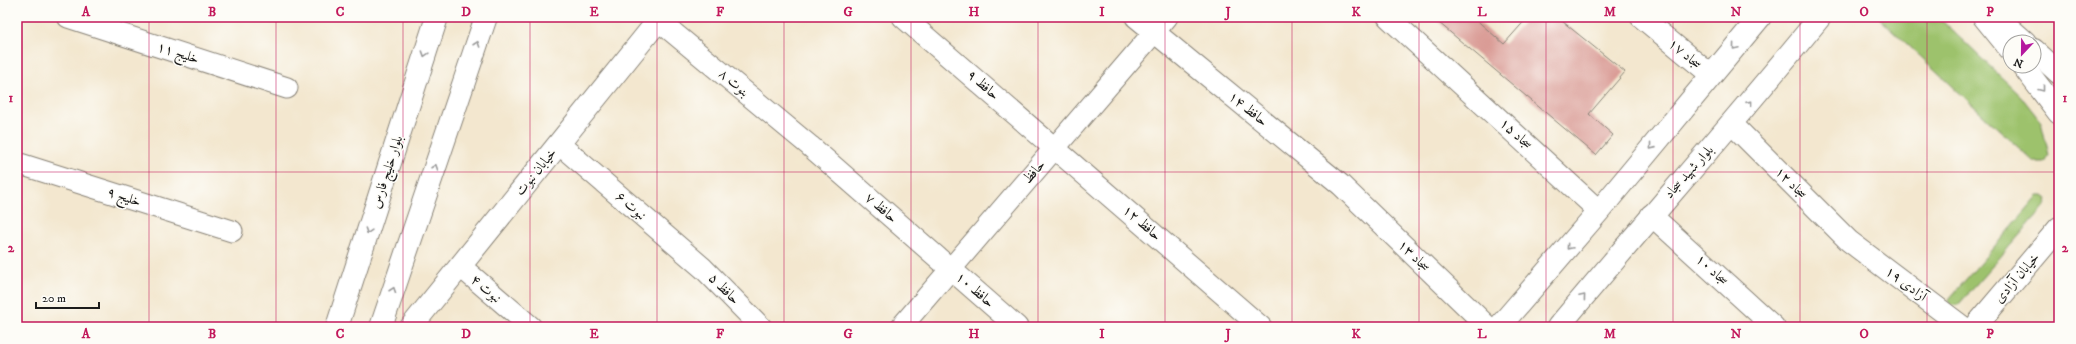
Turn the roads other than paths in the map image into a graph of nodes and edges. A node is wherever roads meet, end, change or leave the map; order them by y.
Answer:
1 (68, 17) edge
2 (437, 17) edge
3 (486, 17) edge
4 (1136, 17) edge
5 (1388, 17) edge
6 (1641, 17) edge
7 (1760, 17) edge
8 (1820, 17) edge
9 (1984, 17) edge
10 (1996, 17) edge
11 (659, 18) edge
12 (907, 20) edge
13 (1161, 25) edge
14 (2016, 34) edge
15 (2002, 39) edge
16 (2042, 57) edge
17 (2059, 73) edge
18 (2029, 74) edge
19 (1711, 76) junction
20 (287, 88) dead end
21 (2059, 113) edge
22 (1732, 124) junction
23 (559, 144) junction
24 (810, 146) joint
25 (1055, 148) junction
26 (17, 163) edge
27 (1341, 185) joint
28 (1600, 211) junction
29 (1651, 215) junction
30 (2059, 228) edge
31 (232, 231) dead end
32 (1849, 241) joint
33 (460, 266) junction
34 (703, 268) joint
35 (951, 269) junction
36 (1773, 326) edge
37 (337, 327) edge
38 (381, 327) edge
39 (411, 327) edge
40 (531, 327) edge
41 (762, 327) edge
42 (901, 327) edge
43 (1017, 327) edge
44 (1261, 327) edge
45 (1488, 327) edge
46 (1499, 327) edge
47 (1558, 327) edge
48 (1963, 327) edge
49 (1975, 327) edge

1 - 20 street, خلیج ۱۱
2 -> 37 main road, بلوار خلیج فارس
38 -> 3 main road
4 - 13 street, حافظ ۱۴
5 - 28 street, سجاد ۱۵
6 - 19 street, سجاد ۱۷
7 -> 19 main road
22 -> 8 main road, بلوار شهید سجاد
9 - 15 main road
10 - 14 main road
11 - 23 main road, خیابان نبوت
11 - 24 street, بنوت ۸
12 - 25 street, حافظ ۹
13 - 25 street, حافظ
13 - 27 street, حافظ ۱۴
16 - 17 main road
18 -> 21 main road
19 -> 28 main road
22 - 29 main road, بلوار شهید سجاد
22 - 32 street, سجاد ۱۲
23 - 33 main road, خیابان نبوت
23 - 34 street, نبوت ۶
24 - 35 street, حافظ ۷
25 - 35 street, حافظ
25 - 44 street, حافظ ۱۲
26 - 31 street, خلیج ۹
27 - 45 street, سجاد ۱۳
28 -> 46 main road
29 - 36 street, سجاد ۱۰
47 -> 29 main road, بلوار شهید سجاد
30 - 49 main road, خیابان آزادی
32 - 48 street, آزادی ۱۹
33 - 39 main road, خیابان نبوت
33 - 40 street, نبوت ۴
34 - 41 street, حافظ ۵
35 - 42 street, حافظ
35 - 43 street, حافظ ۱۰

